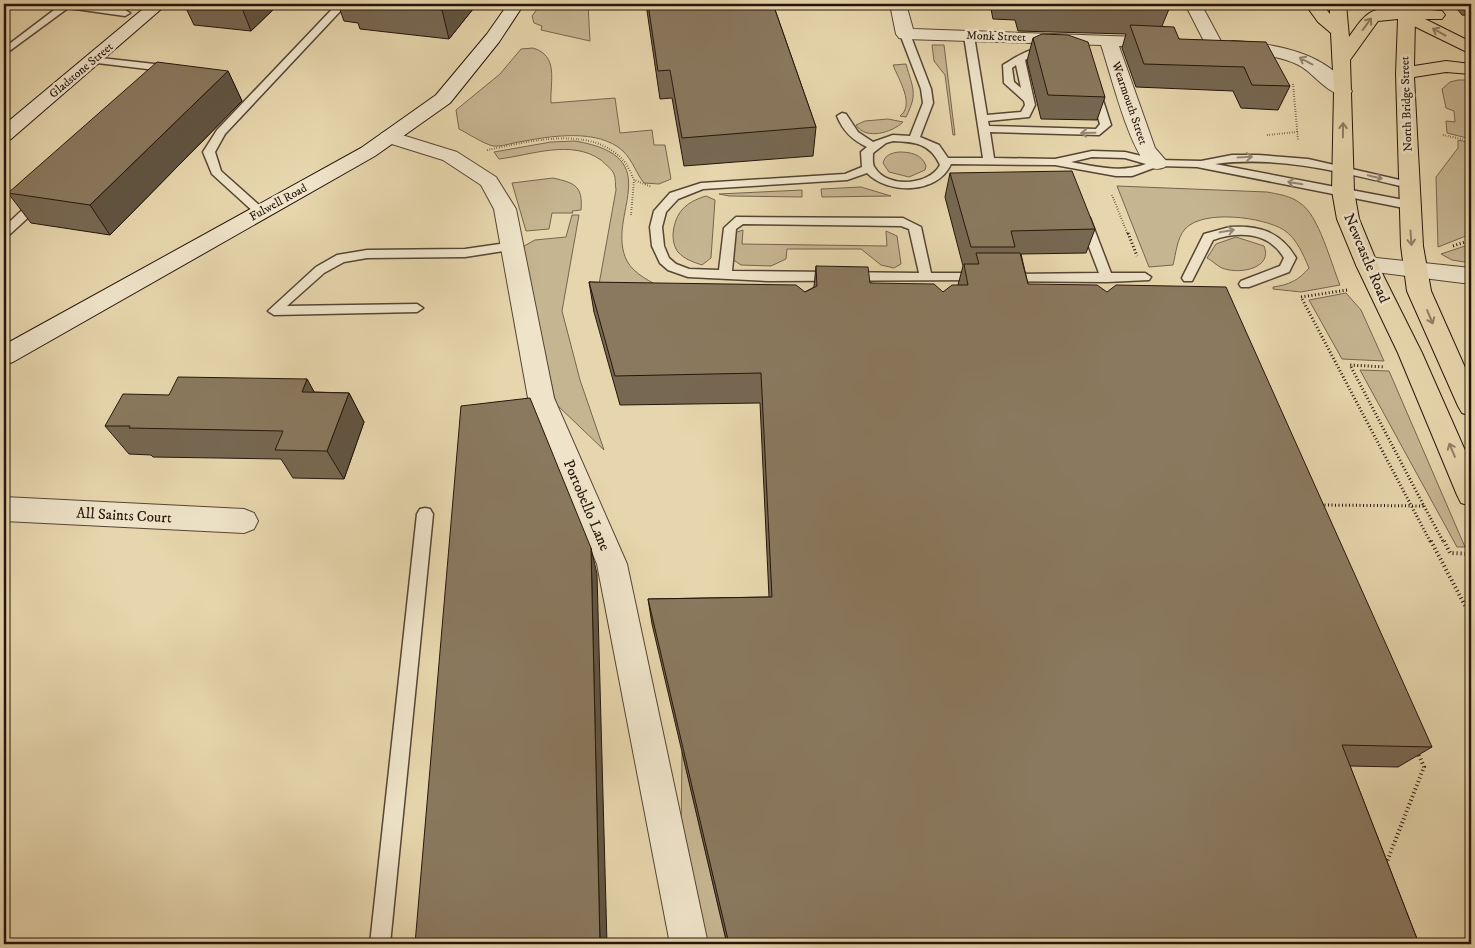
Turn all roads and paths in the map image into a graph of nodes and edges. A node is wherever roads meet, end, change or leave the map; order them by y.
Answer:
1 (61, 4) edge
2 (159, 4) edge
3 (342, 4) edge
4 (516, 4) edge
5 (898, 4) edge
6 (1193, 4) edge
7 (1313, 4) edge
8 (1338, 4) edge
9 (1383, 4) edge
10 (1412, 7) edge
11 (125, 13) dead end
12 (1338, 30) junction
13 (1471, 33) edge
14 (905, 34) junction
15 (969, 36) junction
16 (1108, 40) junction
17 (1175, 43) edge
18 (1195, 44) edge
19 (1214, 45) junction
20 (1471, 50) edge
21 (4, 52) edge
22 (1056, 53) edge
23 (92, 60) junction
24 (1341, 60) junction
25 (1471, 69) edge
26 (1405, 74) junction
27 (1092, 81) edge
28 (166, 83) edge
29 (1343, 91) junction
30 (842, 116) dead end
31 (984, 123) junction
32 (4, 135) edge
33 (1443, 135) dead end
34 (390, 137) junction
35 (914, 140) junction
36 (1471, 141) edge
37 (873, 146) junction
38 (485, 150) dead end
39 (945, 161) junction
40 (989, 161) junction
41 (1054, 162) junction
42 (1158, 163) junction
43 (1197, 164) junction
44 (868, 168) junction
45 (1342, 169) junction
46 (634, 180) junction
47 (1108, 187) dead end
48 (657, 189) dead end
49 (1343, 191) junction
50 (46, 194) edge
51 (1409, 195) junction
52 (1080, 206) edge
53 (261, 212) junction
54 (631, 215) dead end
55 (4, 233) edge
56 (513, 246) junction
57 (1367, 265) junction
58 (1415, 270) junction
59 (724, 274) junction
60 (1471, 276) edge
61 (926, 277) junction
62 (1145, 277) joint
63 (1107, 278) junction
64 (1188, 278) dead end
65 (1245, 284) dead end
66 (1350, 290) dead end
67 (417, 308) dead end
68 (4, 356) edge
69 (1389, 367) dead end
70 (1471, 406) edge
71 (1471, 495) edge
72 (1413, 504) junction
73 (1318, 505) edge
74 (1424, 506) junction
75 (4, 509) edge
76 (425, 514) dead end
77 (244, 521) dead end
78 (1471, 554) edge
79 (1471, 617) edge
80 (1416, 749) edge
81 (1383, 873) edge
82 (380, 944) edge
83 (689, 944) edge

1 - 11 lane
1 - 21 lane
2 - 23 street, Gladstone Street
3 - 53 lane
4 - 34 street, Fulwell Road
5 - 14 street
6 - 19 street
7 - 12 main road
8 - 12 main road, Newcastle Road
9 - 10 main road
10 - 13 main road
20 -> 10 main road
24 -> 10 main road
10 - 26 main road, North Bridge Street
12 - 24 main road, Newcastle Road
14 - 15 street, Monk Street
14 - 35 lane
15 - 16 street, Monk Street
15 - 31 lane
16 - 17 street, Monk Street
16 - 42 street, Wearmouth Street
18 - 19 street
29 -> 19 street
22 - 31 lane
23 - 28 lane
23 - 32 street, Gladstone Street
24 - 29 main road, Newcastle Road
25 - 26 main road
26 - 51 main road, North Bridge Street
27 -> 31 lane
45 -> 29 main road, Newcastle Road
30 - 37 lane
31 - 40 lane
33 - 36 path
34 - 53 street, Fulwell Road
34 - 56 street, Portobello Lane
35 - 37 lane
35 - 39 lane
37 - 44 lane
38 - 46 path
39 - 40 lane
39 - 44 lane
40 - 41 lane
41 - 42 lane
41 - 42 lane
42 - 43 lane
43 -> 45 lane
49 -> 43 lane
44 - 59 lane
45 - 49 main road, Newcastle Road
45 -> 51 lane
46 - 48 path
46 - 54 path
47 - 62 path
49 - 51 lane
49 - 57 main road, Newcastle Road
50 - 55 lane
51 -> 58 main road, North Bridge Street
52 - 63 lane
53 - 68 street, Fulwell Road
56 - 67 lane
56 - 83 street, Portobello Lane
57 - 58 street
71 -> 57 main road, Newcastle Road
58 - 60 street
58 -> 70 main road, North Bridge Street
59 - 61 lane
59 - 61 lane
61 - 63 lane
62 - 63 lane
64 -> 65 lane
66 - 72 path
69 - 74 path
72 - 73 path
72 - 74 path
72 - 79 path
74 - 78 path
75 - 77 street, All Saints Court
76 - 82 lane
80 - 81 path

